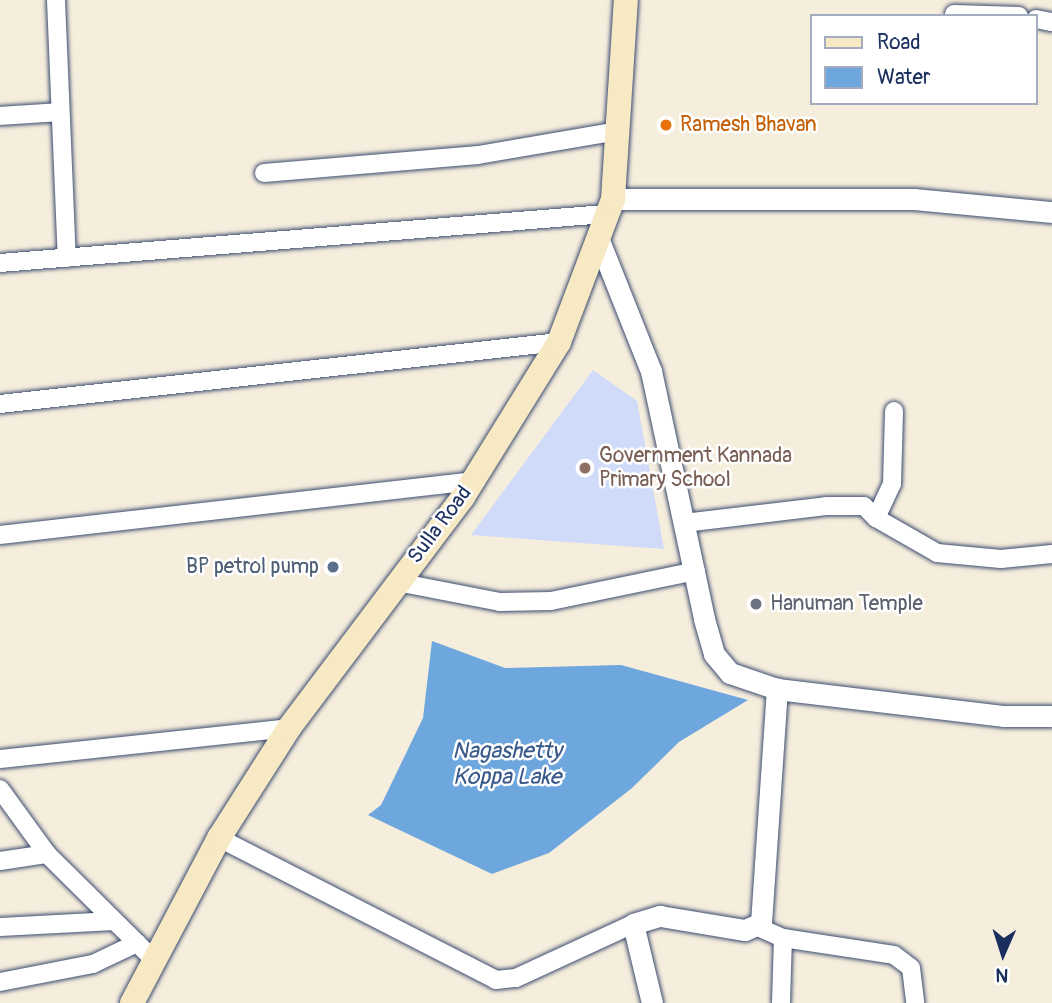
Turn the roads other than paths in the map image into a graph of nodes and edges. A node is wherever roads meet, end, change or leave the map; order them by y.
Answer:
1 (56, 0) edge
2 (626, 0) edge
3 (60, 112) junction
4 (0, 116) edge
5 (619, 131) junction
6 (264, 173) dead end
7 (609, 206) junction
8 (1052, 212) edge
9 (598, 238) junction
10 (66, 258) junction
11 (0, 263) edge
12 (559, 342) junction
13 (0, 404) edge
14 (894, 411) dead end
15 (473, 481) junction
16 (876, 518) junction
17 (684, 523) junction
18 (0, 535) edge
19 (1052, 554) edge
20 (696, 571) junction
21 (397, 582) junction
22 (777, 689) junction
23 (1052, 716) edge
24 (289, 728) junction
25 (0, 759) edge
26 (0, 789) edge
27 (219, 838) junction
28 (47, 854) junction
29 (0, 861) edge
30 (114, 921) junction
31 (633, 924) junction
32 (0, 927) edge
33 (758, 927) junction
34 (783, 938) junction
35 (145, 951) junction
36 (0, 982) edge
37 (132, 1003) edge
38 (652, 1003) edge
39 (781, 1003) edge
40 (915, 1003) edge

1 - 3 street
2 - 5 main road, Sulla Road
3 - 4 street
3 - 10 street
5 - 6 street
5 - 7 main road, Sulla Road
7 - 8 street
7 - 9 main road, Sulla Road
7 - 10 street
9 - 12 main road, Sulla Road
9 - 17 street
10 - 11 street
12 - 13 street
12 - 15 main road, Sulla Road
14 - 16 street
15 - 18 street
15 - 21 main road, Sulla Road
16 - 17 street
16 - 19 street
17 - 20 street
20 - 21 street
20 - 22 street
21 - 24 main road, Sulla Road
22 - 23 street
22 - 33 street
24 - 25 street
24 - 27 main road, Sulla Road
26 - 28 street
27 - 31 street
27 - 35 main road, Sulla Road
28 - 29 street
28 - 30 street
30 - 32 street
30 - 35 street
31 - 33 street
31 - 38 street
33 - 34 street
34 - 39 street
34 - 40 street
35 - 36 street
35 - 37 main road, Sulla Road

